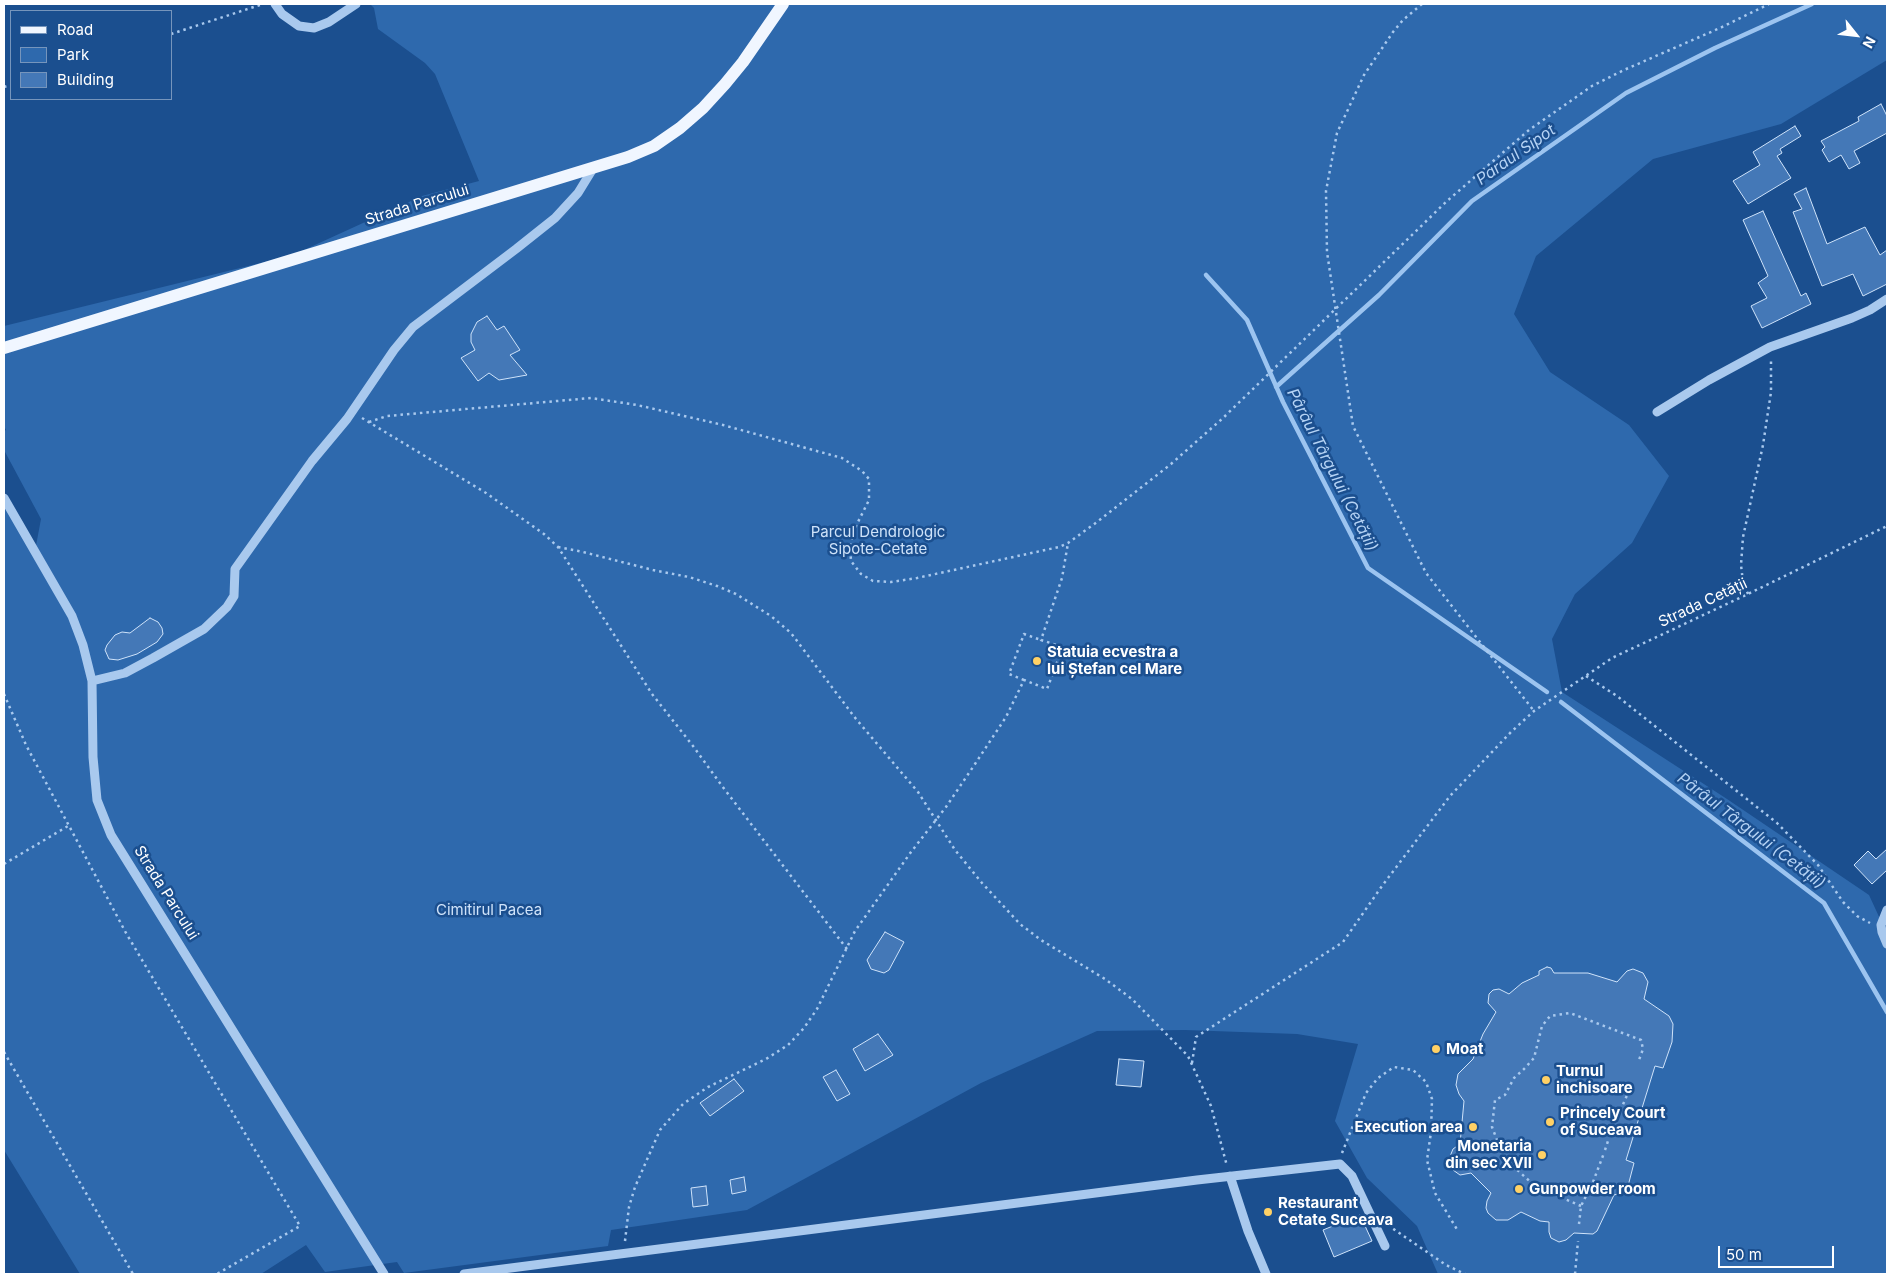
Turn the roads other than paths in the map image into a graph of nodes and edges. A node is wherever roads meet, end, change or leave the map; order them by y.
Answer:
1 (275, 4) edge
2 (356, 4) edge
3 (783, 4) edge
4 (594, 167) junction
5 (1887, 299) edge
6 (4, 348) edge
7 (1657, 412) dead end
8 (4, 498) edge
9 (92, 682) junction
10 (1887, 910) edge
11 (1887, 944) edge
12 (1230, 1176) junction
13 (1385, 1246) dead end
14 (384, 1274) edge
15 (464, 1274) edge
16 (1266, 1274) edge

1 - 2 street
3 - 4 main road, Strada Parcului
4 - 6 main road, Strada Parcului
4 - 9 street
5 - 7 street
8 - 9 street, Strada Parcului
9 - 14 street, Strada Parcului
10 - 11 street
12 - 13 street
12 - 15 street
12 - 16 street

